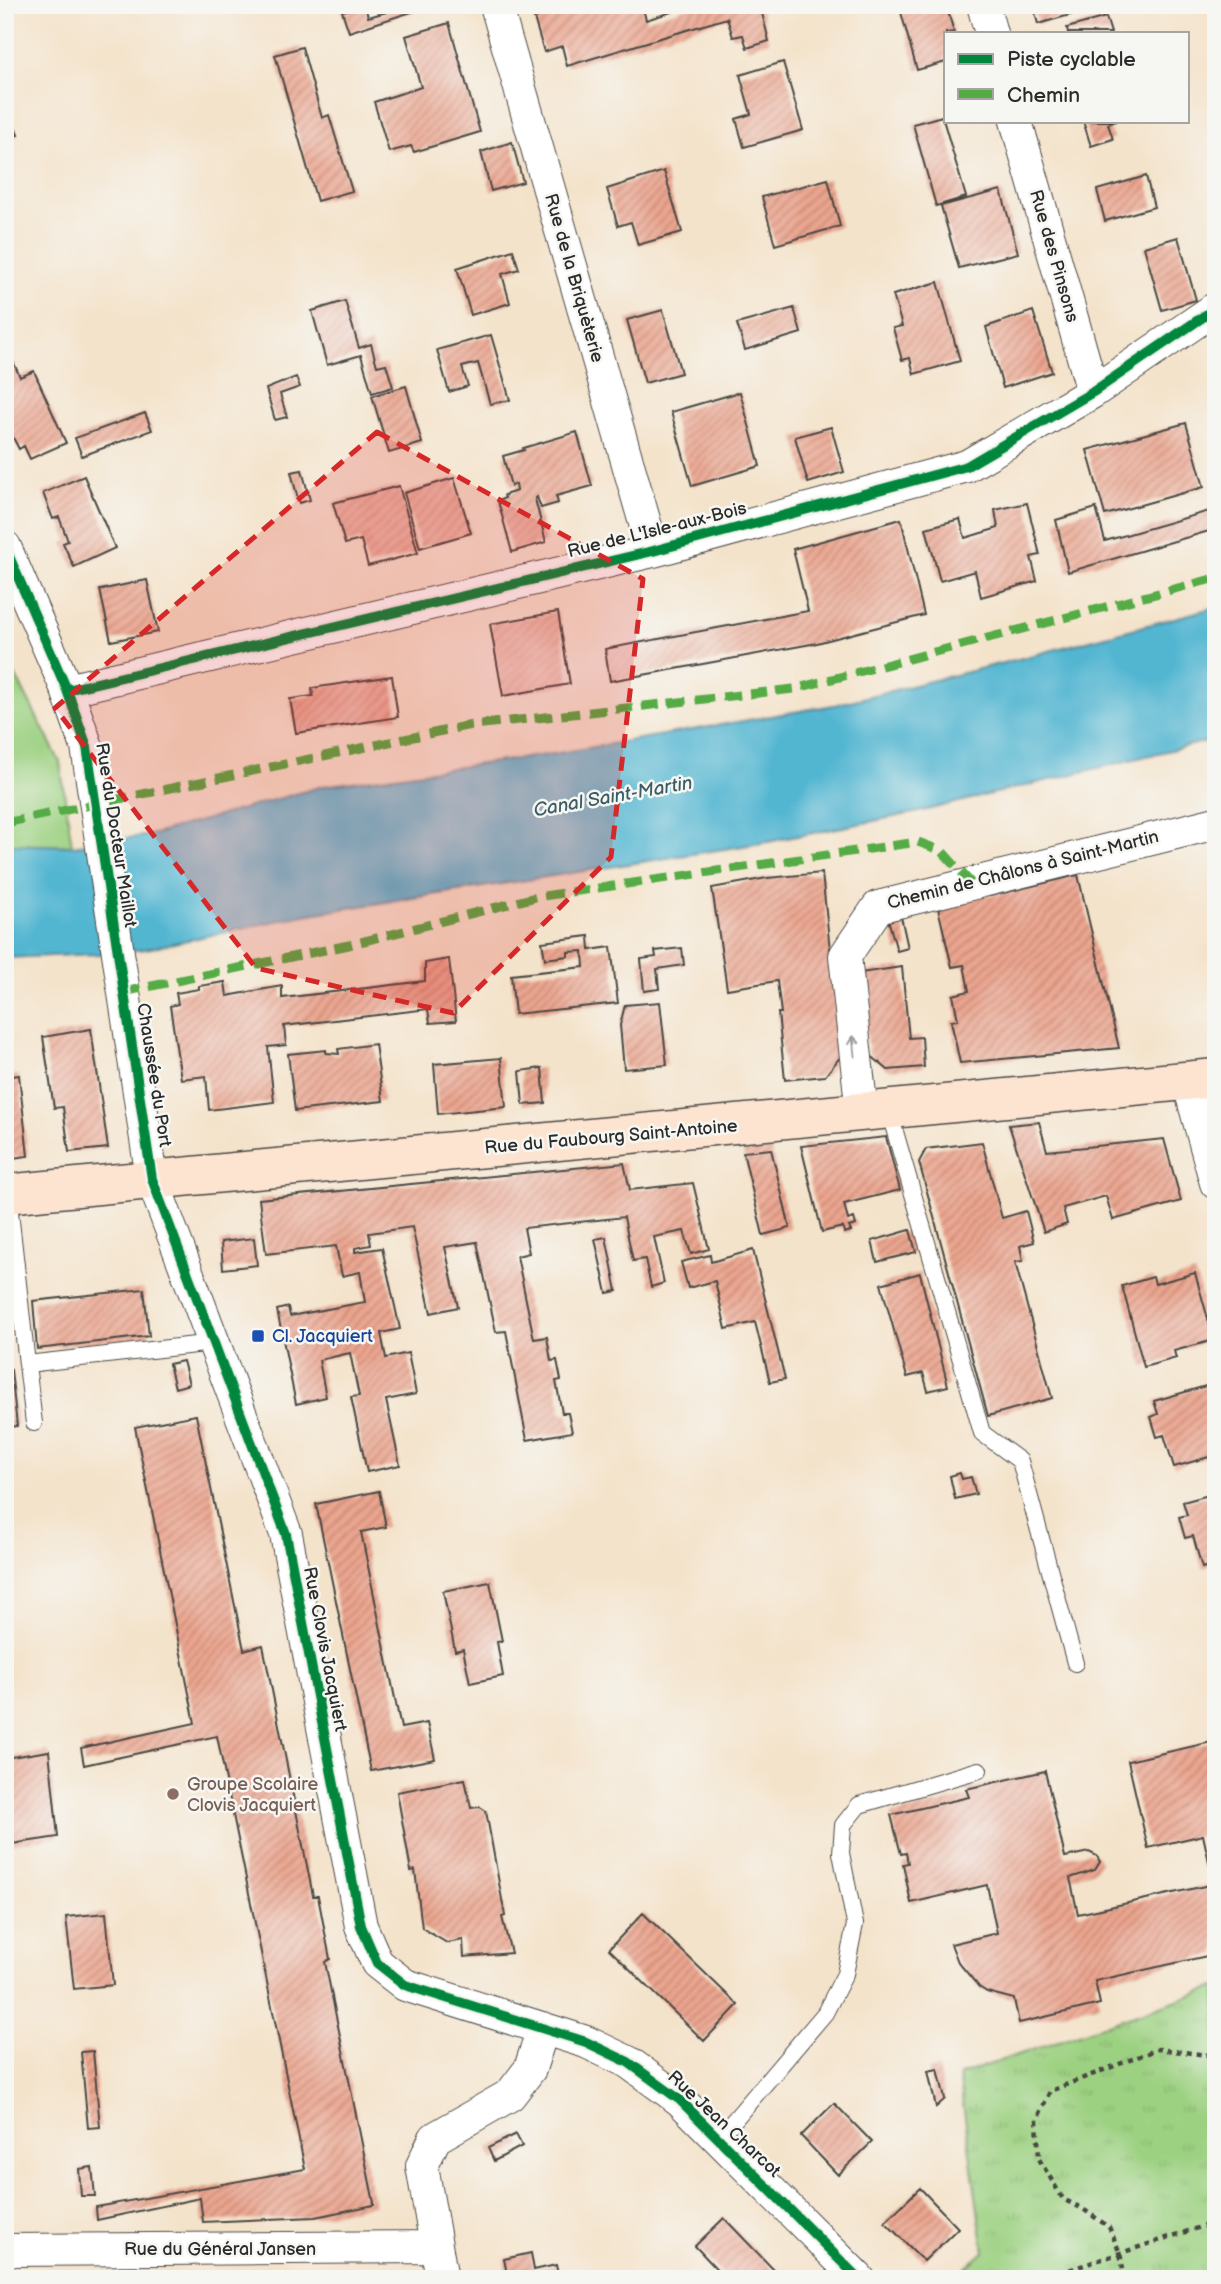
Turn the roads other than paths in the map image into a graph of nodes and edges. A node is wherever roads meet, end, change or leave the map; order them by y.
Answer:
1 (496, 5) edge
2 (983, 5) edge
3 (991, 32) edge
4 (1016, 122) edge
5 (1216, 308) edge
6 (1093, 392) junction
7 (5, 547) edge
8 (653, 551) junction
9 (66, 690) junction
10 (1216, 822) edge
11 (121, 976) joint
12 (1202, 1080) edge
13 (875, 1112) junction
14 (152, 1179) junction
15 (1216, 1183) edge
16 (7, 1194) edge
17 (213, 1343) junction
18 (27, 1364) junction
19 (34, 1423) dead end
20 (1075, 1663) dead end
21 (979, 1770) dead end
22 (543, 2028) junction
23 (718, 2139) junction
24 (436, 2248) junction
25 (5, 2250) edge
26 (442, 2279) edge
27 (859, 2279) edge

1 - 8 street, Rue de la Briquèterie
2 - 3 street
4 - 6 street, Rue des Pinsons
5 - 6 street, Rue de L'Isle-aux-Bois
6 - 8 street, Rue de L'Isle-aux-Bois
7 - 9 street, Rue du Docteur Maillot
8 - 9 street, Rue de L'Isle-aux-Bois
9 - 11 street, Rue du Docteur Maillot
13 -> 10 street, Chemin de Châlons à Saint-Martin
11 - 14 street, Chaussée du Port
12 - 13 street, Rue du Faubourg Saint-Antoine
12 - 15 street
13 - 14 street, Rue du Faubourg Saint-Antoine
13 - 20 lane
14 - 16 street, Rue du Faubourg Saint-Antoine
14 - 17 street, Rue Clovis Jacquiert
16 - 18 lane
17 - 18 lane
17 - 22 street, Rue Clovis Jacquiert
18 - 19 lane
21 - 23 lane
22 - 23 street, Rue Jean Charcot
22 - 24 street
23 - 27 street, Rue Jean Charcot
24 - 25 street, Rue du Général Jansen
24 - 26 street

